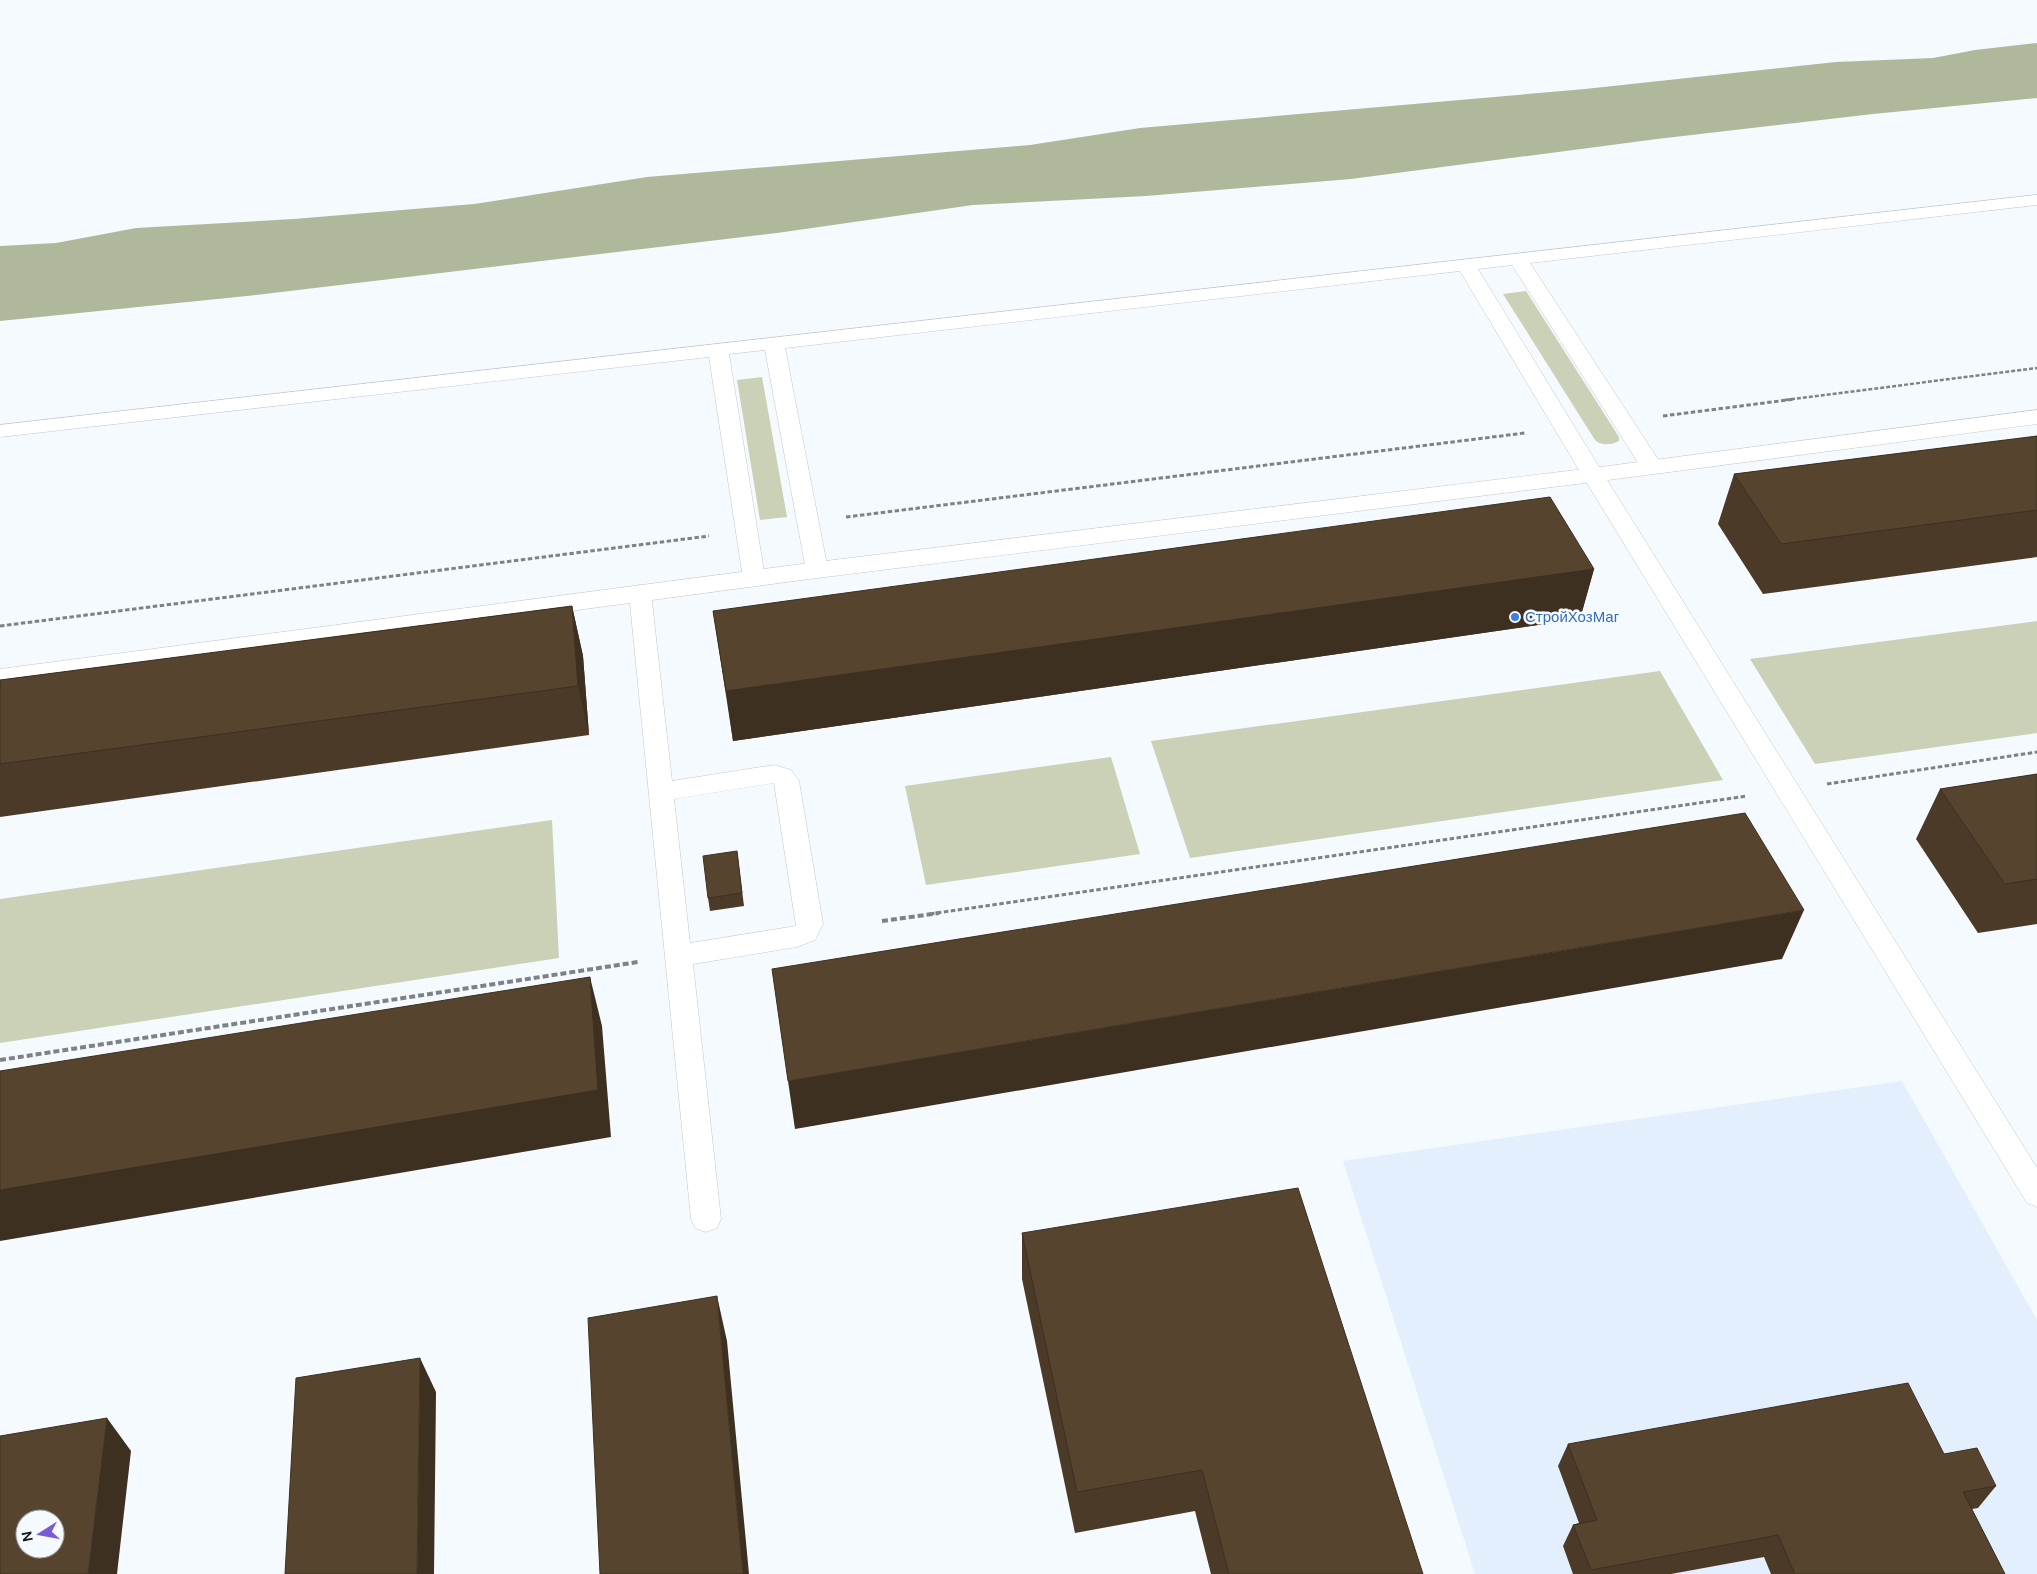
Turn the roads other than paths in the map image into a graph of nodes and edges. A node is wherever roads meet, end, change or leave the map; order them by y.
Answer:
1 (2037, 200) edge
2 (1518, 259) junction
3 (1466, 265) junction
4 (774, 344) junction
5 (718, 350) junction
6 (2037, 416) edge
7 (0, 431) edge
8 (1652, 467) junction
9 (1593, 474) junction
10 (817, 570) junction
11 (754, 578) junction
12 (640, 593) junction
13 (0, 678) edge
14 (661, 792) junction
15 (678, 956) junction
16 (2037, 1194) edge
17 (706, 1219) dead end

1 - 2 lane
2 - 3 lane
2 - 8 lane
3 - 4 lane
3 - 9 lane
4 - 5 lane
4 - 10 lane
5 - 7 lane
5 - 11 lane
6 - 8 street
8 - 9 street
9 - 10 street
9 - 16 lane
10 - 11 street
11 - 12 street
12 - 13 street
12 - 14 lane
14 - 15 lane
14 - 15 lane
15 - 17 lane

